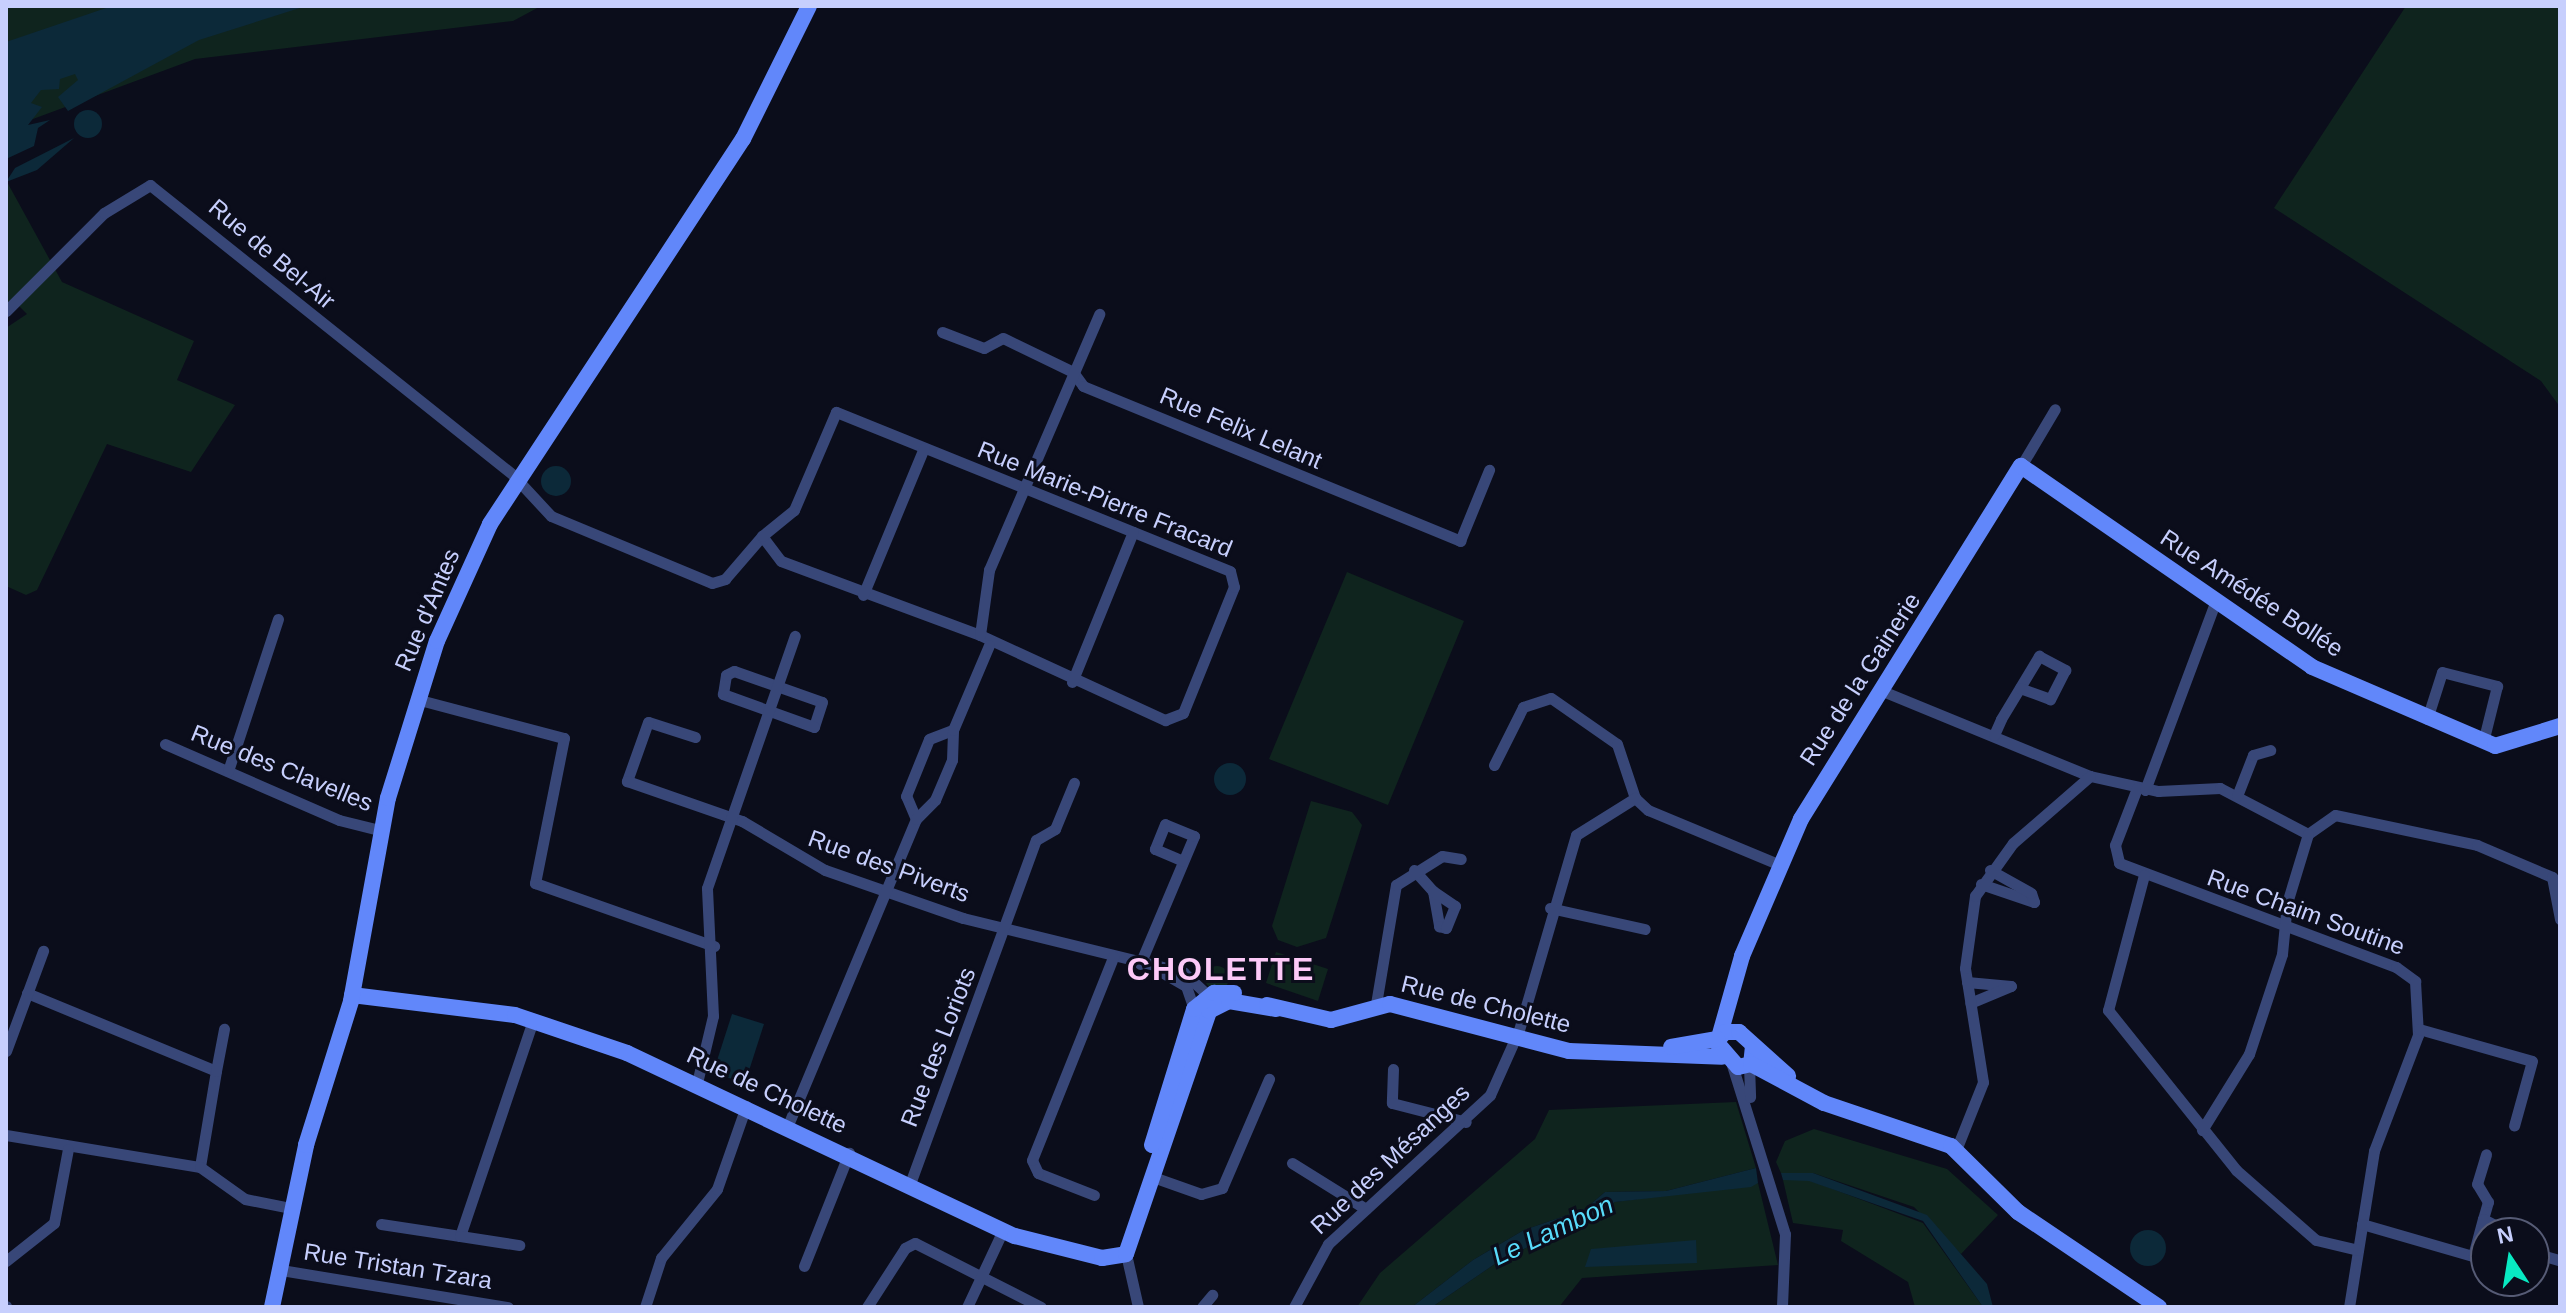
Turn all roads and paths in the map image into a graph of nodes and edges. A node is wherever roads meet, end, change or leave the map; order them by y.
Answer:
1 (809, 6) edge
2 (6, 311) edge
3 (1099, 314) dead end
4 (942, 332) dead end
5 (1073, 372) junction
6 (2055, 409) dead end
7 (924, 448) junction
8 (2021, 466) junction
9 (1489, 470) dead end
10 (517, 479) junction
11 (1024, 489) junction
12 (1133, 532) junction
13 (762, 536) junction
14 (863, 595) junction
15 (2216, 600) junction
16 (278, 619) dead end
17 (980, 635) junction
18 (795, 636) dead end
19 (989, 645) junction
20 (1072, 682) junction
21 (781, 688) junction
22 (2020, 688) dead end
23 (1880, 690) junction
24 (416, 699) junction
25 (773, 713) junction
26 (2427, 719) junction
27 (2560, 726) edge
28 (953, 730) junction
29 (1994, 735) junction
30 (695, 737) dead end
31 (2483, 742) junction
32 (165, 744) dead end
33 (2270, 750) dead end
34 (1494, 765) dead end
35 (228, 771) junction
36 (2090, 776) junction
37 (1074, 783) dead end
38 (2141, 789) junction
39 (2237, 796) junction
40 (1635, 798) junction
41 (732, 818) junction
42 (916, 819) junction
43 (383, 831) junction
44 (2308, 834) junction
45 (1461, 859) dead end
46 (1183, 861) dead end
47 (1780, 865) junction
48 (1414, 870) junction
49 (1990, 870) junction
50 (2144, 875) junction
51 (1981, 884) junction
52 (1433, 891) dead end
53 (885, 892) junction
54 (1550, 908) junction
55 (2560, 919) edge
56 (1002, 928) junction
57 (1645, 929) dead end
58 (2288, 929) junction
59 (714, 946) junction
60 (43, 951) dead end
61 (1113, 957) junction
62 (1140, 964) junction
63 (1967, 982) junction
64 (1735, 990) junction
65 (27, 993) junction
66 (352, 995) junction
67 (1203, 1001) junction
68 (1970, 1003) junction
69 (1376, 1004) junction
70 (533, 1020) junction
71 (224, 1029) dead end
72 (2419, 1029) junction
73 (1718, 1036) junction
74 (1516, 1038) junction
75 (1747, 1040) junction
76 (6, 1051) edge
77 (1641, 1053) junction
78 (1738, 1063) junction
79 (1393, 1069) dead end
80 (216, 1071) junction
81 (1269, 1079) dead end
82 (697, 1083) junction
83 (1797, 1087) junction
84 (746, 1106) junction
85 (1466, 1122) junction
86 (788, 1125) junction
87 (2514, 1126) dead end
88 (2202, 1130) junction
89 (6, 1135) edge
90 (68, 1149) junction
91 (1956, 1150) junction
92 (849, 1153) junction
93 (2486, 1154) dead end
94 (1292, 1163) dead end
95 (200, 1167) junction
96 (1153, 1177) junction
97 (911, 1181) junction
98 (1094, 1195) dead end
99 (291, 1208) junction
100 (1366, 1209) junction
101 (2484, 1217) edge
102 (381, 1224) dead end
103 (2362, 1224) junction
104 (1003, 1230) junction
105 (1133, 1231) junction
106 (460, 1236) junction
107 (519, 1245) dead end
108 (2358, 1250) junction
109 (1126, 1254) junction
110 (2470, 1255) edge
111 (2550, 1258) edge
112 (2558, 1260) dead end
113 (6, 1261) edge
114 (804, 1266) dead end
115 (281, 1270) junction
116 (981, 1278) junction
117 (1212, 1295) dead end
118 (272, 1307) edge
119 (508, 1307) edge
120 (645, 1307) edge
121 (867, 1307) edge
122 (967, 1307) edge
123 (1041, 1307) edge
124 (1138, 1307) edge
125 (1202, 1307) edge
126 (1294, 1307) edge
127 (1782, 1307) edge
128 (2159, 1307) edge
129 (2349, 1307) edge

1 - 10 street, Rue d'Antes
2 - 10 street, Rue de Bel-Air
3 - 5 street
4 - 5 street, Rue Felix Lelant
5 - 9 street, Rue Felix Lelant
5 - 11 street
6 - 8 street, Rue de la Gainerie
7 - 11 street, Rue Marie-Pierre Fracard
7 - 13 street, Rue Marie-Pierre Fracard
7 - 14 street
8 - 15 street, Rue Amédée Bollée
8 - 23 street, Rue de la Gainerie
10 - 13 street, Rue Marie-Pierre Fracard
10 - 24 street, Rue d'Antes
11 - 12 street, Rue Marie-Pierre Fracard
11 - 17 street
12 - 20 street
12 - 20 street, Rue Marie-Pierre Fracard
13 - 14 street, Rue Marie-Pierre Fracard
14 - 17 street, Rue Marie-Pierre Fracard
15 - 26 street, Rue Amédée Bollée
15 - 38 street, Rue Chaim Soutine
16 - 35 street
17 - 19 street, Rue Marie-Pierre Fracard
18 - 21 street
19 - 20 street, Rue Marie-Pierre Fracard
19 - 28 street
21 - 25 street
21 - 25 street
21 - 25 street
22 - 29 street
23 - 29 street
23 - 47 street, Rue de la Gainerie
24 - 43 street, Rue d'Antes
24 - 59 street
25 - 41 street
26 - 31 street, Rue Amédée Bollée
26 - 31 street
27 - 31 street, Rue Amédée Bollée
28 - 42 street
28 - 42 street
29 - 36 street
30 - 41 street, Rue des Piverts
32 - 35 street, Rue des Clavelles
33 - 39 street
34 - 40 street
35 - 43 street, Rue des Clavelles
36 - 38 street
36 - 49 street
37 - 56 street, Rue des Loriots
38 - 39 street
38 - 50 street, Rue Chaim Soutine
39 - 44 street
40 - 47 street
40 - 54 street, Rue des Mésanges
41 - 53 street, Rue des Piverts
41 - 59 street
42 - 53 street
43 - 66 street, Rue d'Antes
44 - 55 street
44 - 58 street
45 - 48 street
46 - 62 street
47 - 64 street, Rue de la Gainerie
48 - 52 street
48 - 69 street
49 - 51 street
49 - 51 street
50 - 58 street, Rue Chaim Soutine
50 - 88 street
51 - 63 street
53 - 56 street, Rue des Piverts
53 - 86 street
54 - 57 street
54 - 74 street, Rue des Mésanges
56 - 61 street, Rue des Piverts
56 - 97 street, Rue des Loriots
58 - 72 street, Rue Chaim Soutine
58 - 88 street
59 - 82 street
60 - 65 street
61 - 62 street, Rue des Piverts
61 - 98 street
62 - 67 street, Rue des Piverts
63 - 68 street
63 - 68 street
64 - 73 street, Rue de la Gainerie
64 - 75 street, Rue de la Gainerie
65 - 76 street
65 - 80 street
66 - 70 street, Rue de Cholette
66 - 99 street, Rue d'Antes
67 - 69 street, Rue de Cholette
67 - 96 street
67 - 105 street
68 - 91 street
69 - 74 street, Rue de Cholette
70 - 82 street, Rue de Cholette
70 - 106 street
71 - 80 street
72 - 87 street
72 - 103 street, Rue Chaim Soutine
73 - 75 street, Rue de Cholette
73 - 77 street, Rue de Cholette
73 - 78 street
74 - 77 street, Rue de Cholette
74 - 85 street, Rue des Mésanges
75 - 78 street, Rue de la Gainerie
75 - 83 street, Rue de Cholette
77 - 78 street, Rue de Cholette
78 - 83 street, Rue de Cholette
78 - 127 street
79 - 85 street
80 - 95 street
81 - 96 street
82 - 84 street, Rue de Cholette
83 - 91 street, Rue de Cholette
84 - 86 street, Rue de Cholette
84 - 120 street
85 - 100 street, Rue des Mésanges
86 - 92 street, Rue de Cholette
88 - 108 street
89 - 90 street
90 - 95 street
90 - 113 street
91 - 128 street, Rue de Cholette
92 - 97 street, Rue de Cholette
92 - 114 street
93 - 101 street
94 - 100 street
95 - 99 street
96 - 105 street
97 - 104 street, Rue de Cholette
99 - 115 street, Rue d'Antes
100 - 126 street, Rue des Mésanges
102 - 106 street
103 - 108 street, Rue Chaim Soutine
103 - 110 street
104 - 109 street, Rue de Cholette
104 - 116 street
105 - 109 street
106 - 107 street
108 - 129 street, Rue Chaim Soutine
109 - 124 street
111 - 112 street
115 - 118 street, Rue d'Antes
115 - 119 street, Rue Tristan Tzara
116 - 121 street
116 - 122 street
116 - 123 street
117 - 125 street

